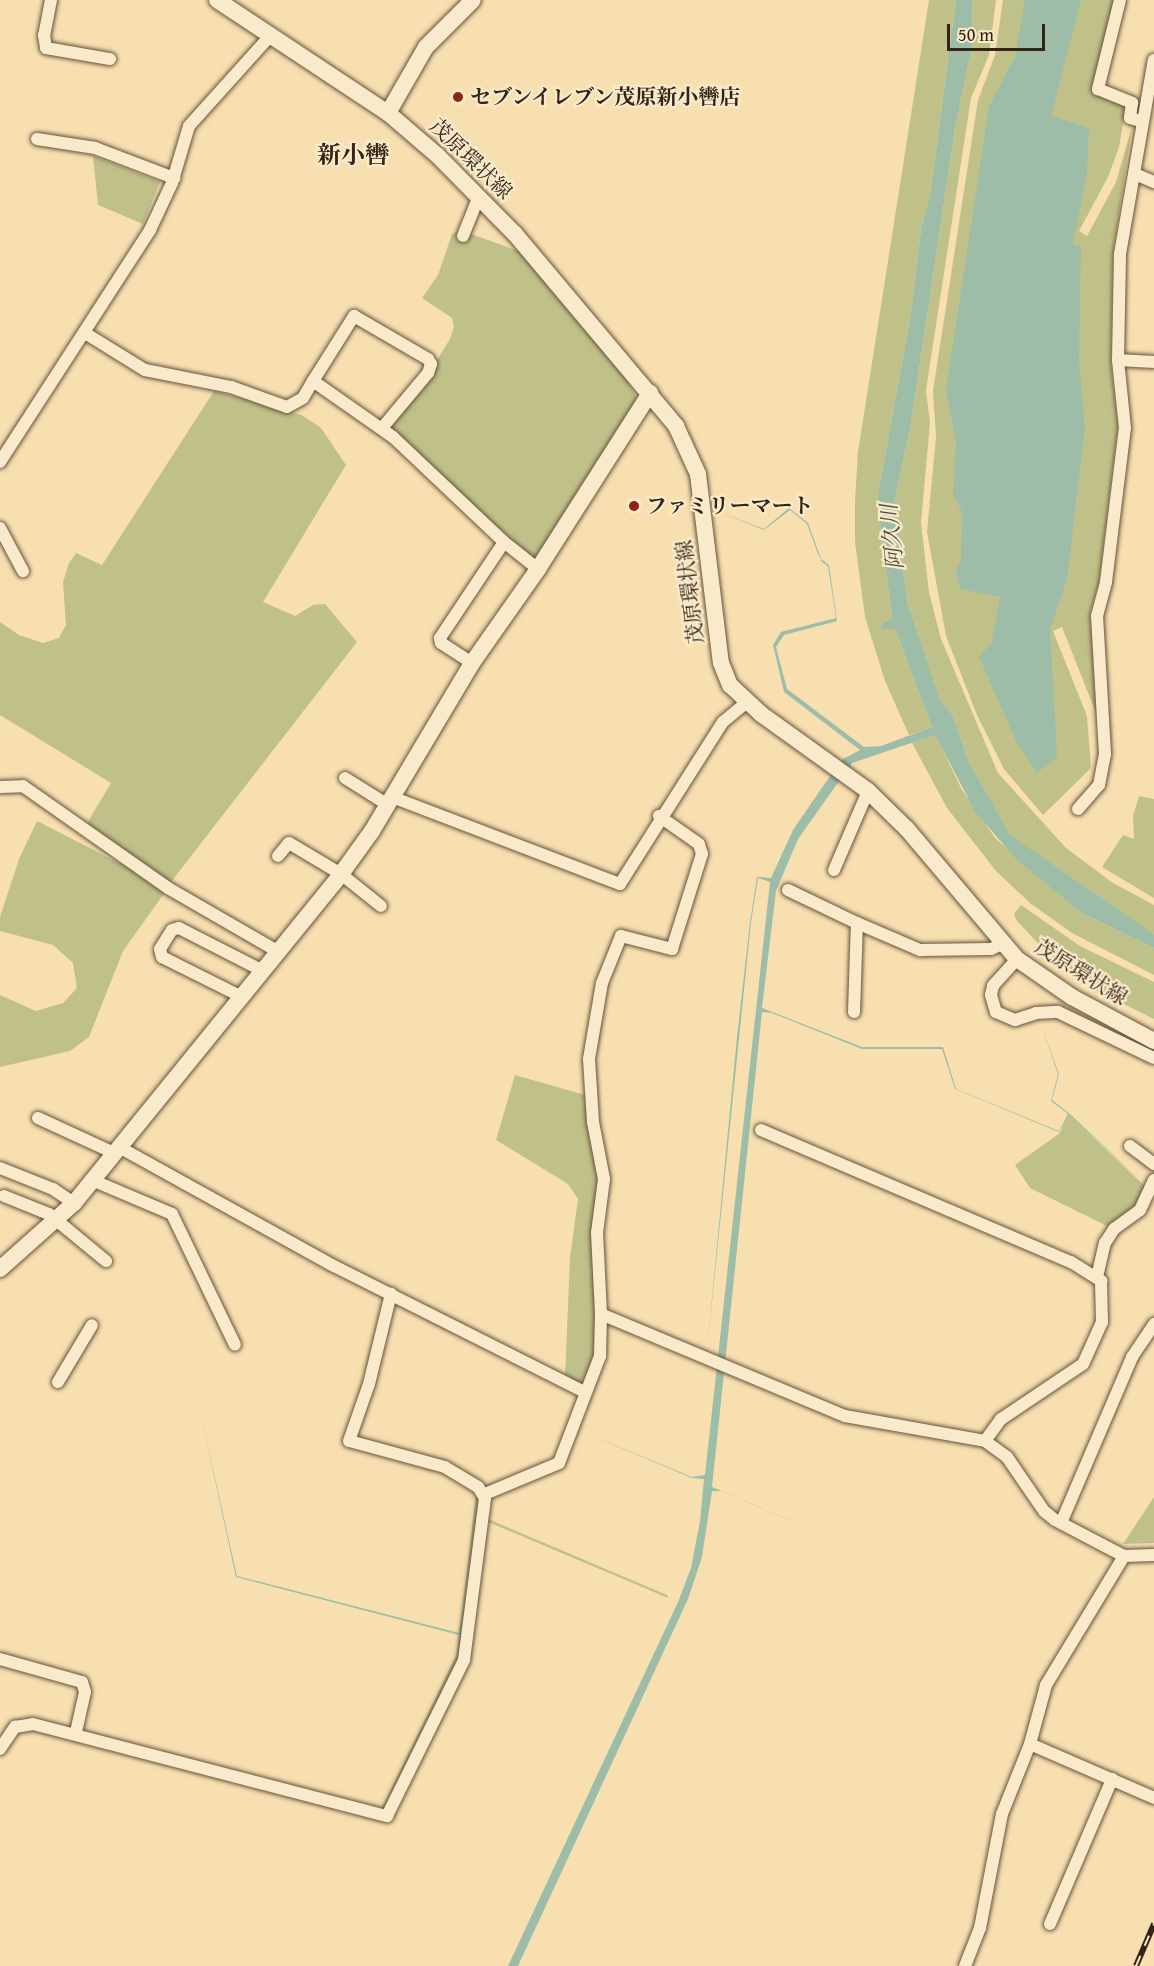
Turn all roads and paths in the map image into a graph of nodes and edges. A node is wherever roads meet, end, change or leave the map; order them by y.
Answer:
1 (51, 0) edge
2 (473, 0) edge
3 (1120, 0) edge
4 (222, 1) edge
5 (271, 35) junction
6 (110, 59) dead end
7 (1154, 60) edge
8 (388, 113) junction
9 (1141, 121) junction
10 (37, 139) dead end
11 (1134, 174) junction
12 (174, 178) junction
13 (1154, 182) edge
14 (479, 196) junction
15 (463, 236) dead end
16 (85, 333) junction
17 (1118, 360) junction
18 (1154, 362) edge
19 (313, 381) junction
20 (650, 393) junction
21 (382, 428) junction
22 (0, 462) edge
23 (0, 528) edge
24 (504, 542) junction
25 (538, 569) junction
26 (23, 571) dead end
27 (472, 663) junction
28 (747, 702) junction
29 (345, 778) dead end
30 (0, 787) edge
31 (868, 790) junction
32 (390, 801) junction
33 (1078, 809) dead end
34 (660, 816) junction
35 (278, 856) dead end
36 (834, 870) dead end
37 (342, 874) junction
38 (788, 890) dead end
39 (381, 906) dead end
40 (857, 923) junction
41 (1002, 944) junction
42 (277, 951) junction
43 (1017, 958) junction
44 (261, 970) junction
45 (240, 996) junction
46 (854, 1012) dead end
47 (1154, 1041) edge
48 (1154, 1058) edge
49 (38, 1118) dead end
50 (761, 1130) dead end
51 (1130, 1146) dead end
52 (116, 1150) junction
53 (1154, 1164) edge
54 (0, 1168) edge
55 (1154, 1180) edge
56 (91, 1182) junction
57 (4, 1196) dead end
58 (75, 1201) junction
59 (56, 1222) junction
60 (106, 1262) dead end
61 (0, 1269) edge
62 (1097, 1277) junction
63 (391, 1294) junction
64 (601, 1314) junction
65 (1154, 1324) edge
66 (92, 1325) dead end
67 (235, 1345) dead end
68 (58, 1382) dead end
69 (585, 1392) junction
70 (985, 1441) junction
71 (485, 1494) junction
72 (1061, 1523) junction
73 (1154, 1555) edge
74 (1124, 1556) junction
75 (0, 1659) edge
76 (76, 1732) junction
77 (1030, 1744) junction
78 (0, 1749) edge
79 (1112, 1779) junction
80 (1154, 1798) edge
81 (1050, 1924) dead end
82 (965, 1966) edge

1 - 6 street
2 - 8 main road
3 - 9 street
4 - 5 main road, 茂原環状線
5 - 8 main road, 茂原環状線
5 - 12 street
7 - 9 street
8 - 14 main road, 茂原環状線
9 - 11 street
10 - 12 street
11 - 13 street
11 - 17 street
12 - 16 street
14 - 15 street
14 - 20 main road, 茂原環状線
16 - 19 street
16 - 22 street
17 - 18 street
17 - 33 street
19 - 21 street
19 - 21 street
20 - 25 main road
20 - 28 main road, 茂原環状線
21 - 24 street
23 - 26 street
24 - 25 street
24 - 27 street
25 - 27 main road
27 - 32 main road
28 - 31 main road, 茂原環状線
28 - 34 street
29 - 32 street
30 - 42 street
31 - 36 street
31 - 41 main road, 茂原環状線
32 - 34 street
32 - 37 main road
34 - 64 street
35 - 37 street
37 - 39 street
37 - 42 main road
38 - 40 street
40 - 41 street
40 - 46 street
41 - 43 main road, 茂原環状線
42 - 44 main road
43 - 47 main road, 茂原環状線
43 - 48 street
44 - 45 main road
44 - 45 street
45 - 52 main road
49 - 52 street
50 - 62 street
51 - 53 street
52 - 56 main road
52 - 63 street
54 - 58 street
55 - 62 street
56 - 58 main road
56 - 67 street
57 - 59 street
58 - 59 main road
59 - 60 street
59 - 61 main road
62 - 70 street
63 - 69 street
63 - 71 street
64 - 69 street
64 - 70 street
65 - 72 street
66 - 68 street
69 - 71 street
70 - 72 street
71 - 76 street
72 - 74 street
73 - 74 street
74 - 77 street
75 - 76 street
76 - 78 street
77 - 79 street
77 - 82 street
79 - 80 street
79 - 81 street

